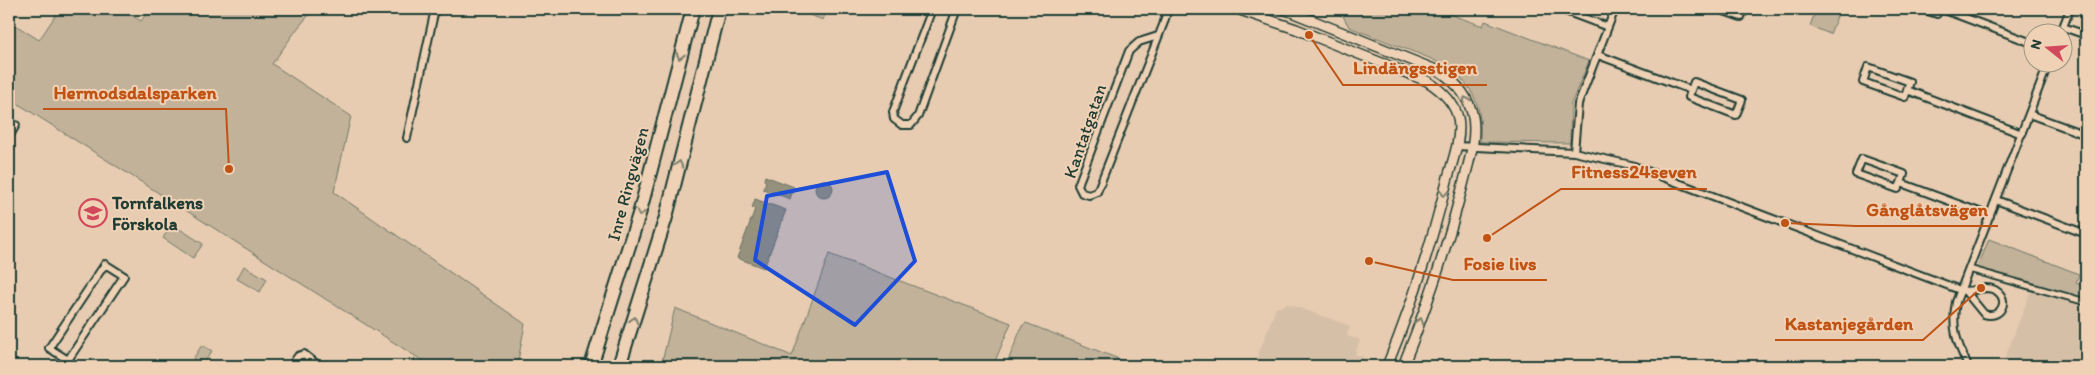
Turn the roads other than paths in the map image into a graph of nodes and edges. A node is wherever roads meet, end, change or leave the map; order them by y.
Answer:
1 (435, 9) edge
2 (693, 9) edge
3 (719, 9) edge
4 (932, 9) edge
5 (957, 9) edge
6 (1168, 9) edge
7 (1242, 9) edge
8 (1284, 9) edge
9 (1560, 9) edge
10 (1615, 9) edge
11 (1718, 9) edge
12 (1744, 9) edge
13 (1922, 9) edge
14 (1940, 9) edge
15 (2070, 9) edge
16 (2065, 22) edge
17 (1608, 27) junction
18 (2072, 32) edge
19 (2086, 35) edge
20 (1158, 36) junction
21 (2022, 39) edge
22 (1598, 55) junction
23 (2045, 72) edge
24 (1691, 90) junction
25 (1907, 90) junction
26 (2029, 114) junction
27 (16, 125) dead end
28 (2022, 134) junction
29 (2086, 135) edge
30 (9, 137) edge
31 (407, 138) dead end
32 (1456, 146) junction
33 (1472, 148) junction
34 (1574, 152) junction
35 (1901, 182) junction
36 (1996, 200) junction
37 (1990, 216) junction
38 (2086, 234) edge
39 (1969, 269) junction
40 (1963, 291) junction
41 (2086, 302) edge
42 (66, 363) edge
43 (291, 366) edge
44 (319, 366) edge
45 (590, 366) edge
46 (619, 366) edge
47 (1388, 366) edge
48 (1403, 366) edge
49 (1968, 366) edge

1 - 31 street
2 -> 45 highway, Inre Ringvägen
46 -> 3 highway
4 - 5 street
6 - 20 street, Kantatgatan
7 - 32 street
33 -> 8 street
9 - 17 street
10 - 17 street
11 - 12 street
13 - 14 street
14 - 21 street
15 - 16 street
17 - 22 street
18 - 19 street
20 - 20 street, Kantatgatan
22 - 24 street
22 - 34 street
23 - 26 street
24 - 24 street
25 - 25 street
25 - 28 street
26 - 28 street
26 - 29 street
27 - 30 street
28 - 36 street
32 - 33 street
32 -> 47 street
33 - 34 street
48 -> 33 street
34 - 40 street
35 - 35 street
35 - 37 street
36 - 37 street
36 - 38 street
37 - 39 street
39 - 40 street
39 - 41 street
40 - 40 street
40 - 49 street
42 - 42 street
43 - 44 street

